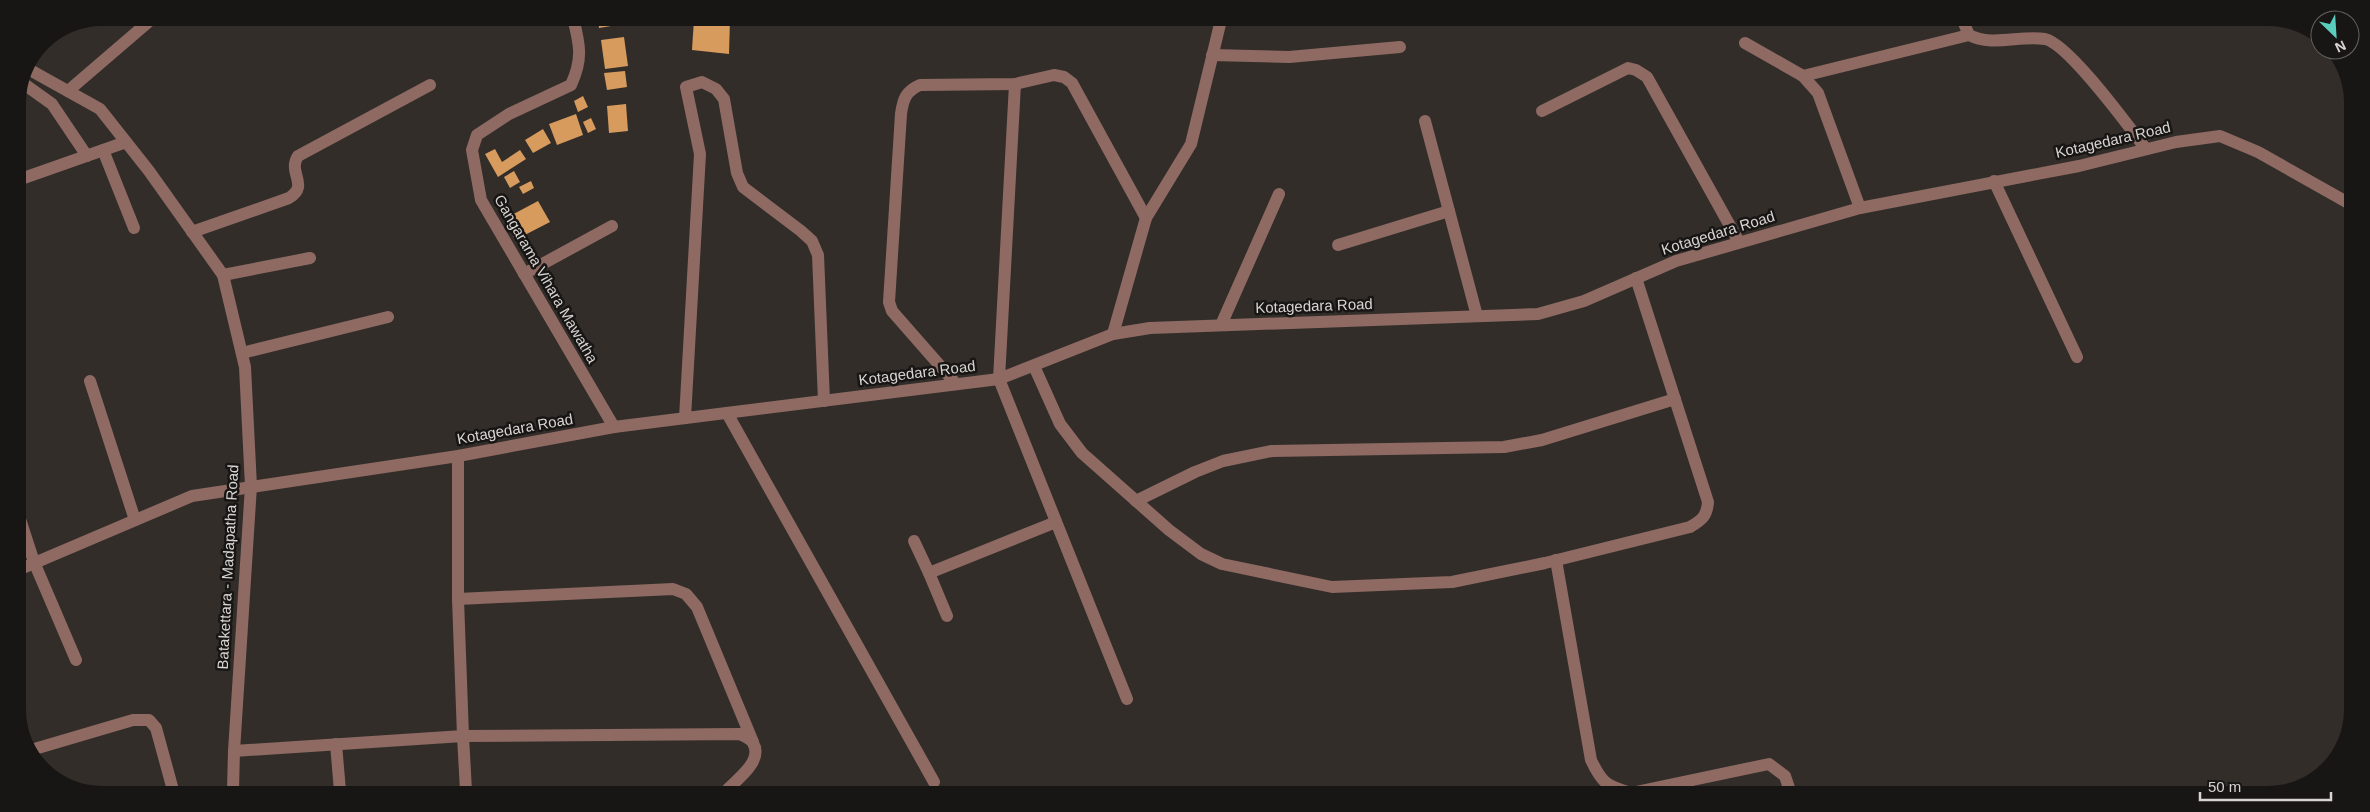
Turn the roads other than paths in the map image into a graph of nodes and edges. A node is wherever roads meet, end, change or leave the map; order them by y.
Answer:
1 (144, 26) edge
2 (575, 26) edge
3 (1219, 26) edge
4 (1965, 26) edge
5 (1969, 35) junction
6 (1745, 43) dead end
7 (1400, 48) dead end
8 (1212, 55) junction
9 (33, 72) edge
10 (1802, 76) junction
11 (430, 84) dead end
12 (1015, 84) junction
13 (28, 87) edge
14 (68, 91) junction
15 (1542, 112) dead end
16 (1426, 121) dead end
17 (126, 142) junction
18 (2146, 149) junction
19 (103, 150) junction
20 (87, 156) junction
21 (26, 177) edge
22 (1994, 181) junction
23 (1279, 194) dead end
24 (2344, 200) edge
25 (1860, 208) junction
26 (1449, 211) junction
27 (1146, 218) junction
28 (612, 226) dead end
29 (134, 228) dead end
30 (192, 232) junction
31 (1739, 242) junction
32 (1338, 245) dead end
33 (310, 258) dead end
34 (524, 274) junction
35 (223, 275) junction
36 (1636, 278) junction
37 (1477, 316) junction
38 (388, 318) dead end
39 (1221, 325) junction
40 (1113, 334) junction
41 (242, 353) junction
42 (2077, 357) dead end
43 (1034, 366) junction
44 (999, 379) junction
45 (90, 381) dead end
46 (956, 384) junction
47 (1675, 399) junction
48 (824, 401) junction
49 (726, 413) junction
50 (685, 418) junction
51 (614, 427) junction
52 (458, 456) junction
53 (252, 486) junction
54 (1136, 501) junction
55 (135, 520) junction
56 (1056, 522) junction
57 (26, 538) edge
58 (914, 541) dead end
59 (1556, 560) junction
60 (34, 562) junction
61 (26, 566) edge
62 (929, 573) junction
63 (458, 599) junction
64 (947, 616) dead end
65 (76, 660) dead end
66 (1126, 699) dead end
67 (463, 736) junction
68 (753, 742) junction
69 (336, 744) junction
70 (36, 748) edge
71 (234, 751) junction
72 (934, 782) dead end
73 (173, 786) edge
74 (233, 786) edge
75 (340, 786) edge
76 (466, 786) edge
77 (731, 786) edge
78 (1610, 786) edge
79 (1664, 786) edge
80 (1789, 786) edge

1 - 14 street
2 - 34 street, Gangarama Vihara Mawatha
3 - 8 street
4 - 5 street
5 - 10 street
5 - 18 street
6 - 10 street
7 - 8 street
8 - 27 street
9 - 14 street, Batakettara - Madapatha Road
10 - 25 street
11 - 30 street
12 - 27 street
12 - 44 street
12 - 46 street
13 - 20 street
14 - 17 street, Batakettara - Madapatha Road
15 - 31 street
16 - 26 street
17 - 19 street
17 - 30 street, Batakettara - Madapatha Road
18 - 22 street, Kotagedara Road
18 - 24 street, Kotagedara Road
19 - 20 street
19 - 29 street
20 - 21 street
22 - 25 street, Kotagedara Road
22 - 42 street
23 - 39 street
25 - 31 street, Kotagedara Road
26 - 32 street
26 - 37 street
27 - 40 street
28 - 34 street
30 - 35 street, Batakettara - Madapatha Road
31 - 36 street, Kotagedara Road
33 - 35 street
34 - 51 street, Gangarama Vihara Mawatha
35 - 41 street, Batakettara - Madapatha Road
36 - 37 street, Kotagedara Road
36 - 47 street
37 - 39 street, Kotagedara Road
38 - 41 street
39 - 40 street, Kotagedara Road
40 - 43 street, Kotagedara Road
41 - 53 street, Batakettara - Madapatha Road
43 - 44 street, Kotagedara Road
43 - 54 street
44 - 46 street, Kotagedara Road
44 - 56 street
45 - 55 street
46 - 48 street, Kotagedara Road
47 - 54 street
47 - 59 street
48 - 49 street, Kotagedara Road
48 - 50 street
49 - 50 street, Kotagedara Road
49 - 72 street
50 - 51 street, Kotagedara Road
51 - 52 street, Kotagedara Road
52 - 53 street, Kotagedara Road
52 - 63 street
53 - 55 street, Kotagedara Road
53 - 71 street, Batakettara - Madapatha Road
54 - 59 street
55 - 60 street, Kotagedara Road
56 - 62 street
56 - 66 street
57 - 60 street
58 - 62 street
59 - 78 street
60 - 61 street, Kotagedara Road
60 - 65 street
62 - 64 street
63 - 67 street
63 - 68 street
67 - 68 street
67 - 69 street
67 - 76 street
68 - 77 street
69 - 71 street
69 - 75 street
70 - 73 street
71 - 74 street, Batakettara - Madapatha Road
79 - 80 street

